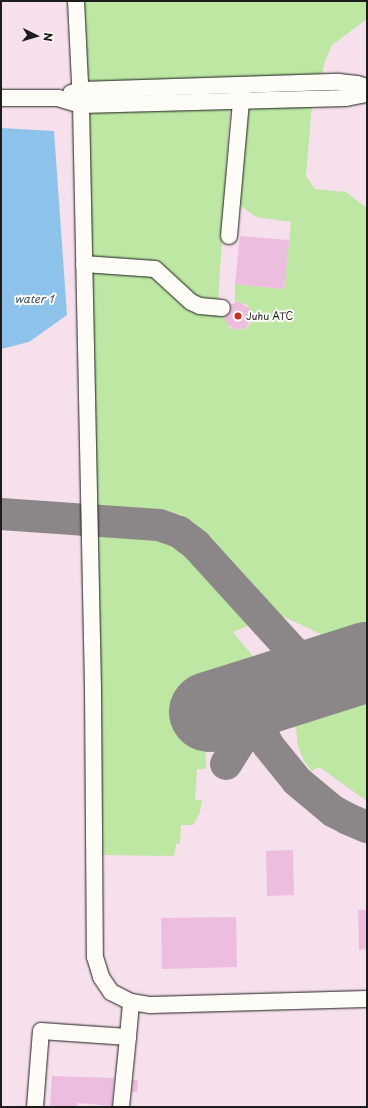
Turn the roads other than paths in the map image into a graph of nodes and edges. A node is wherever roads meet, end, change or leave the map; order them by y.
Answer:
1 (76, 1) edge
2 (367, 87) edge
3 (241, 92) junction
4 (367, 94) edge
5 (80, 97) junction
6 (1, 98) edge
7 (229, 236) dead end
8 (84, 264) junction
9 (222, 308) dead end
10 (367, 999) edge
11 (131, 1002) junction
12 (128, 1037) junction
13 (35, 1107) edge
14 (122, 1107) edge

1 - 5 lane
2 - 3 lane
3 - 4 lane
3 - 5 lane
3 - 7 lane
5 - 6 lane
5 - 8 lane
8 - 9 lane
8 - 11 lane
10 - 11 lane
11 - 12 lane
12 - 13 lane
12 - 14 lane

